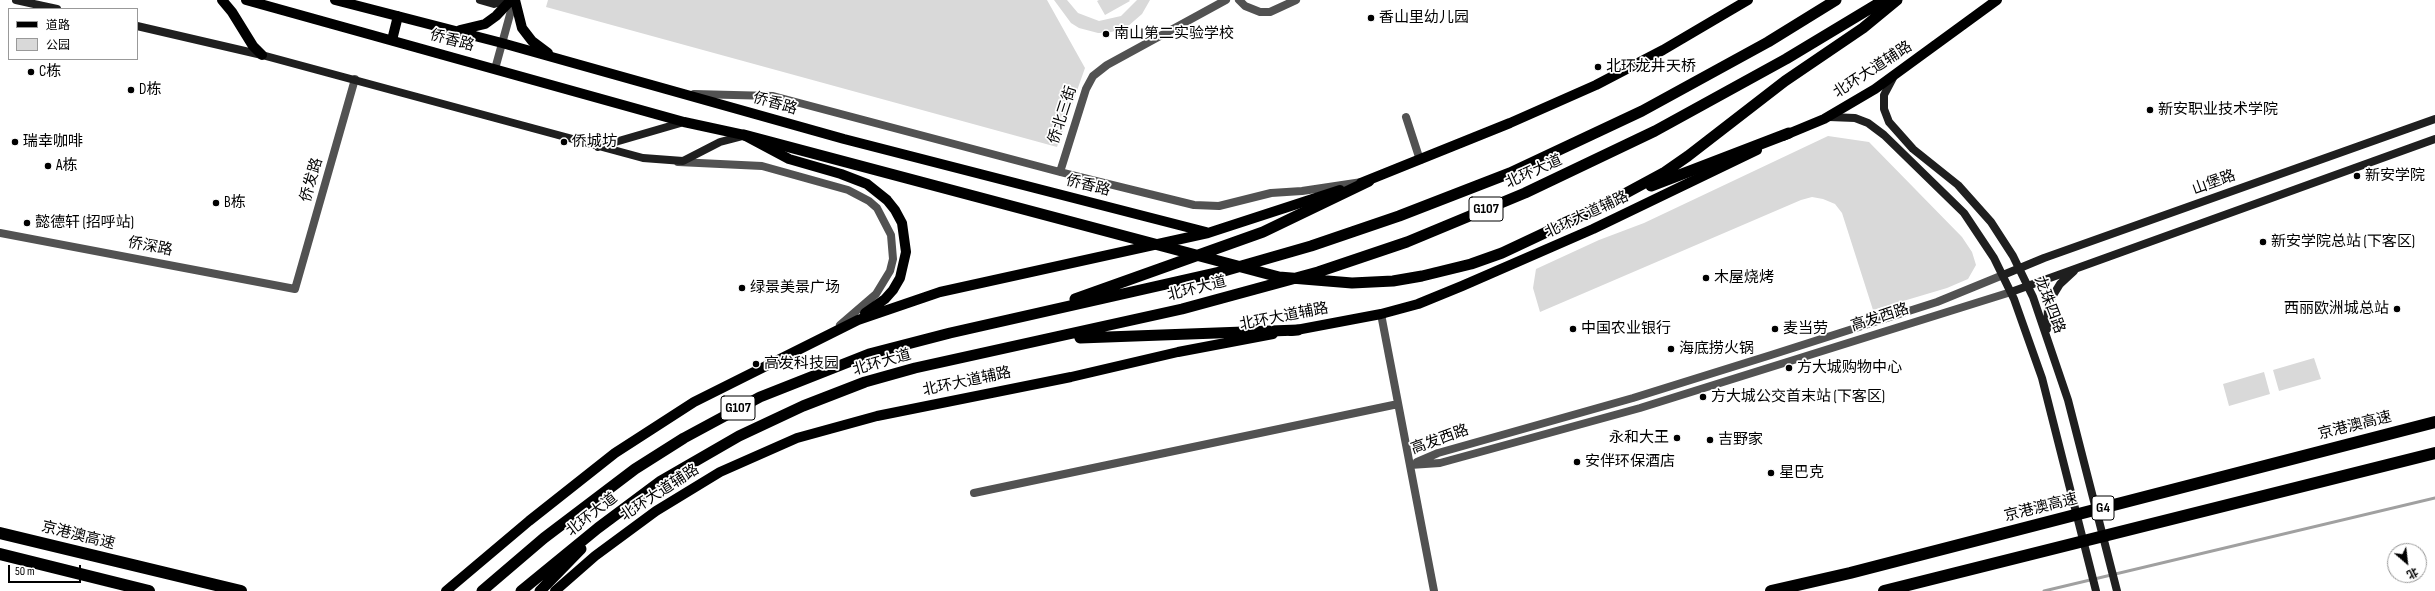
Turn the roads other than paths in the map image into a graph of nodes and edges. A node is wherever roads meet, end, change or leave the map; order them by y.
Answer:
1 (16, 0) edge
2 (222, 0) edge
3 (246, 0) edge
4 (335, 0) edge
5 (480, 0) edge
6 (512, 0) edge
7 (1226, 0) edge
8 (1239, 0) edge
9 (1296, 0) edge
10 (1748, 0) edge
11 (1836, 0) edge
12 (1884, 0) edge
13 (1897, 0) edge
14 (1997, 0) edge
15 (52, 8) edge
16 (398, 16) junction
17 (138, 26) edge
18 (450, 30) junction
19 (392, 40) junction
20 (502, 43) junction
21 (262, 54) junction
22 (558, 59) junction
23 (496, 69) junction
24 (1894, 76) junction
25 (355, 79) junction
26 (685, 94) junction
27 (1406, 117) dead end
28 (1827, 117) junction
29 (2435, 119) edge
30 (684, 122) junction
31 (1789, 133) junction
32 (744, 136) junction
33 (2435, 139) edge
34 (597, 147) junction
35 (1420, 160) junction
36 (677, 162) junction
37 (1060, 172) junction
38 (1369, 181) junction
39 (1604, 205) junction
40 (0, 233) edge
41 (1208, 233) junction
42 (2081, 266) junction
43 (2019, 268) junction
44 (2003, 275) junction
45 (2028, 286) junction
46 (295, 289) joint
47 (2011, 292) junction
48 (1038, 313) junction
49 (1380, 314) junction
50 (1298, 330) junction
51 (832, 332) junction
52 (1055, 339) junction
53 (2049, 344) junction
54 (1398, 404) junction
55 (2435, 422) edge
56 (2435, 453) edge
57 (1410, 465) junction
58 (974, 493) dead end
59 (598, 528) junction
60 (0, 533) edge
61 (0, 554) edge
62 (149, 591) edge
63 (241, 591) edge
64 (446, 591) edge
65 (482, 591) edge
66 (521, 591) edge
67 (540, 591) edge
68 (555, 591) edge
69 (1434, 591) edge
70 (1771, 591) edge
71 (1884, 591) edge
72 (2096, 591) edge
73 (2117, 591) edge

1 - 15 main road
2 - 21 main road
3 - 19 main road, 侨香路
4 - 16 main road, 侨香路
5 - 6 main road
6 - 18 main road
6 - 20 street
6 - 22 main road
7 - 37 street, 侨北三街
8 - 9 street
10 - 35 main road
11 - 48 highway, 北环大道 / G107
12 - 52 highway, 北环大道 / G107
13 - 39 highway
14 - 24 main road, 北环大道辅路
16 - 18 main road, 侨香路
16 - 19 main road
17 - 21 main road
18 - 20 main road, 侨香路
19 - 23 main road, 侨香路
20 - 22 main road, 侨香路
20 - 23 street
21 - 25 main road
22 - 26 main road, 侨香路
23 - 30 main road, 侨香路
24 - 28 main road, 北环大道辅路
24 - 43 main road, 龙珠四路
25 - 34 main road
25 - 46 street, 侨发路
26 - 37 street
26 - 41 main road, 侨香路
27 - 35 street
28 - 31 main road, 北环大道辅路
28 - 44 main road, 龙珠四路
29 - 43 main road, 山堡路
30 - 32 main road, 侨香路
30 - 34 main road
31 - 39 highway
31 - 49 main road, 北环大道辅路
32 - 36 main road
32 - 39 highway
32 - 51 main road, 侨香路
33 - 42 main road
34 - 36 main road
35 - 38 main road
36 - 51 street
37 - 38 street
38 - 41 main road
38 - 48 highway
40 - 46 street, 侨深路
41 - 51 main road
42 - 45 main road
42 - 53 main road
43 - 44 main road, 山堡路
43 - 45 main road, 龙珠四路
44 - 47 main road, 龙珠四路
44 - 57 street, 高发西路
45 - 47 main road
45 - 53 main road, 龙珠四路
47 - 57 street, 高发西路
47 - 72 main road, 龙珠四路
48 - 65 highway, 北环大道 / G107
49 - 50 main road, 北环大道辅路
49 - 54 street
50 - 52 highway
50 - 68 main road, 北环大道辅路
51 - 64 main road
52 - 59 highway, 北环大道 / G107
53 - 73 main road, 龙珠四路
54 - 57 street
54 - 58 street
55 - 70 highway, 京港澳高速 / G4
56 - 71 highway, G4
57 - 69 street
59 - 66 highway, 北环大道 / G107
59 - 67 highway
60 - 63 highway, 京港澳高速
61 - 62 highway

